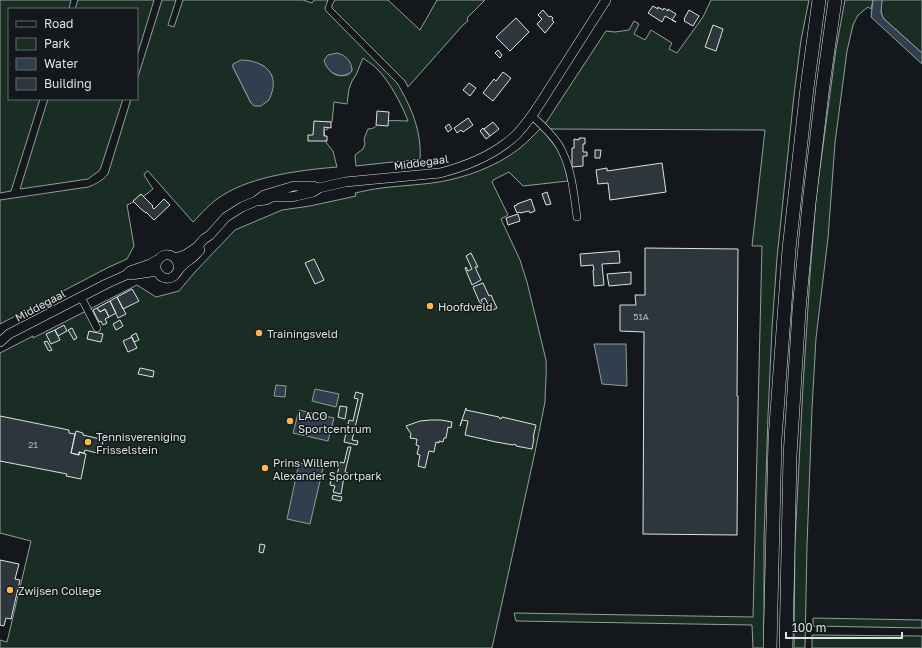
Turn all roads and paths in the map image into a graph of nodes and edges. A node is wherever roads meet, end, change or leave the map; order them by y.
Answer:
1 (606, 0) edge
2 (819, 0) edge
3 (835, 0) edge
4 (532, 116) junction
5 (578, 217) dead end
6 (210, 235) junction
7 (175, 258) junction
8 (157, 260) junction
9 (178, 270) junction
10 (157, 272) junction
11 (126, 275) junction
12 (81, 297) junction
13 (97, 328) dead end
14 (5, 335) edge
15 (0, 342) edge
16 (770, 648) edge
17 (786, 648) edge

1 - 4 street, Middegaal
2 - 16 highway
3 - 17 highway
4 - 5 street
4 - 6 street, Middegaal
6 - 7 street, Middegaal
6 - 9 street, Middegaal
7 - 8 street
7 - 9 street
8 - 10 street
8 - 11 street, Middegaal
9 - 10 street
10 - 11 street, Middegaal
11 - 12 street, Middegaal
12 - 13 street, Middegaal
12 - 14 street, Middegaal
14 - 15 street, Middegaal

